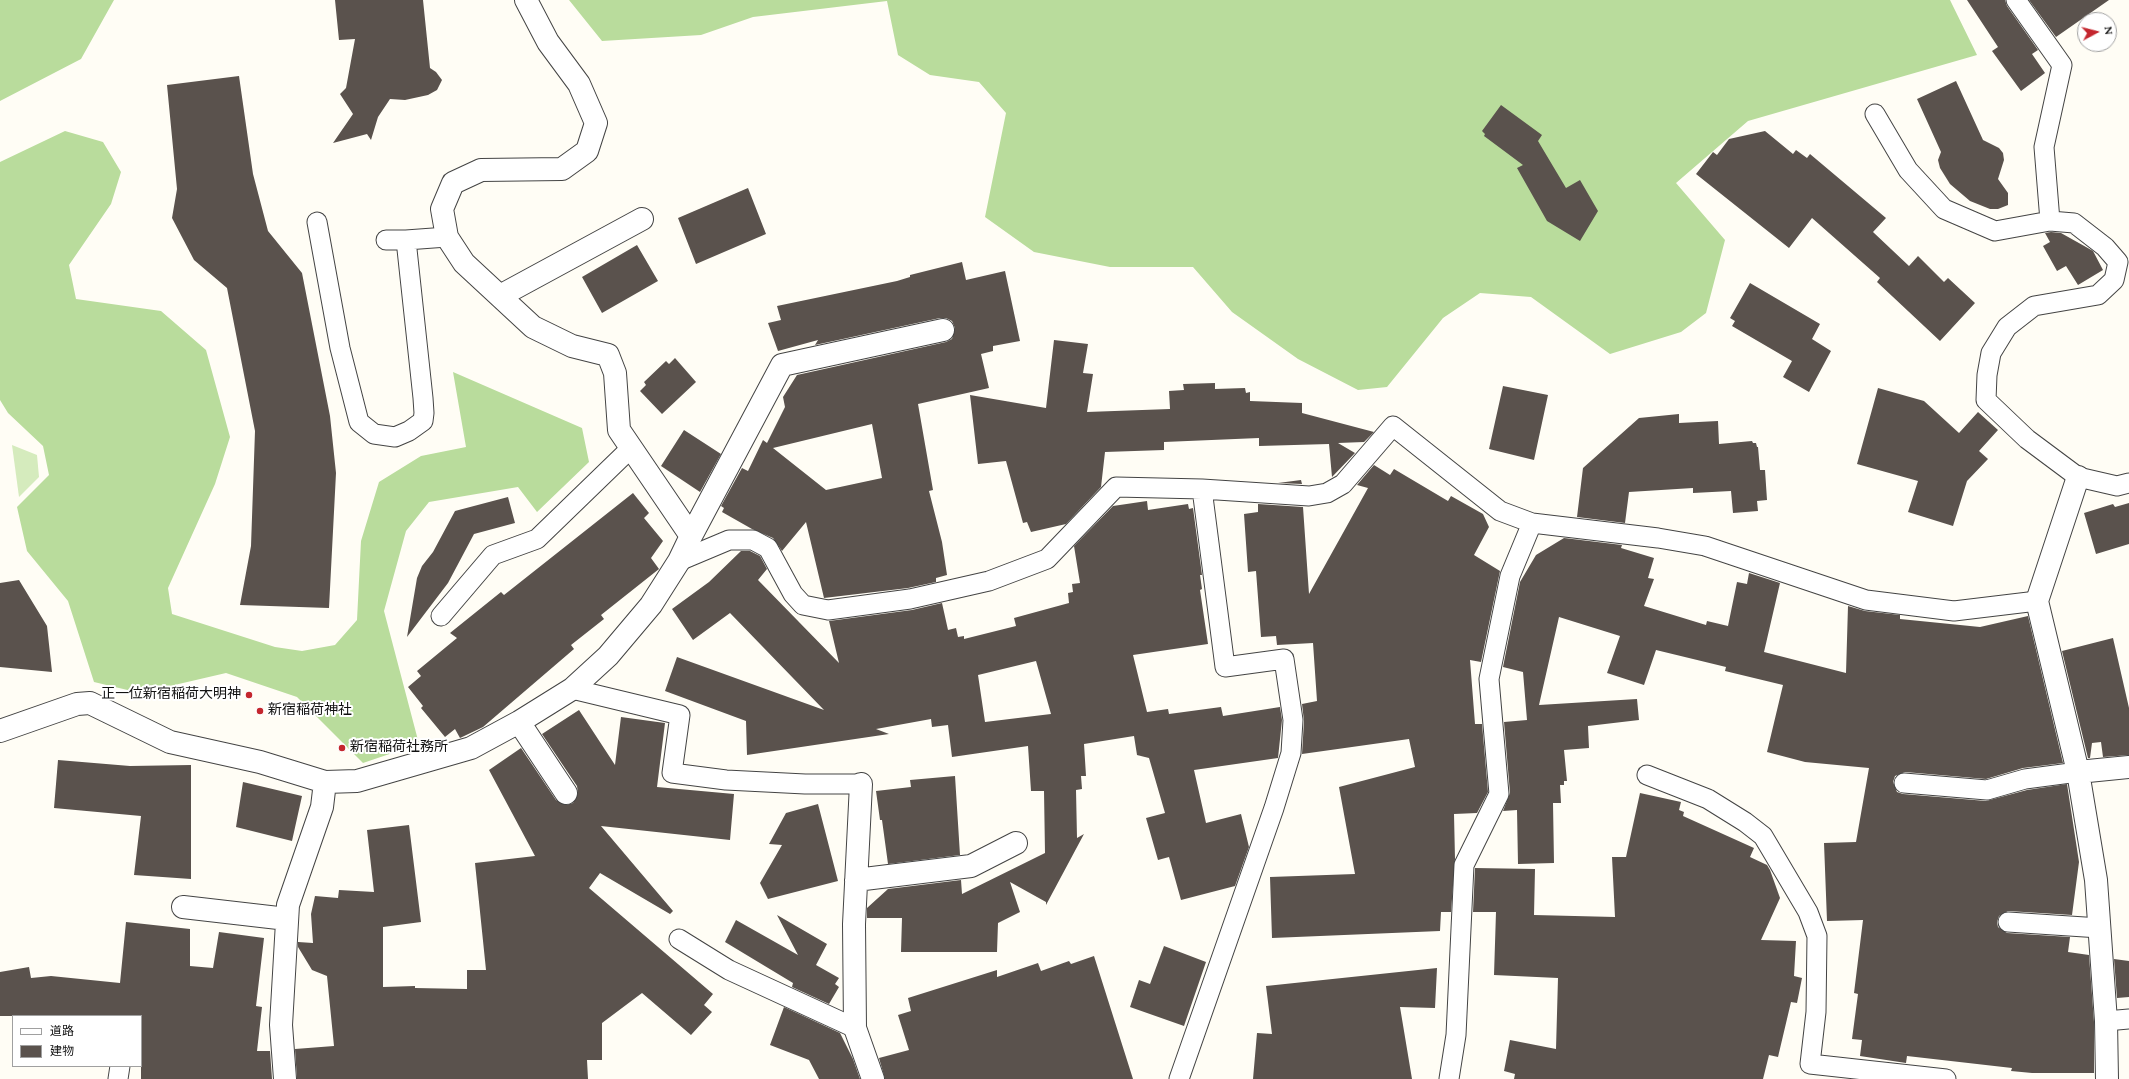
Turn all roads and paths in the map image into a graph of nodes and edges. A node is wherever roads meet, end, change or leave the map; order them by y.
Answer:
1 (526, 0) edge
2 (2016, 0) edge
3 (1875, 114) dead end
4 (642, 219) dead end
5 (2050, 221) junction
6 (317, 222) dead end
7 (447, 237) junction
8 (386, 240) dead end
9 (406, 240) junction
10 (500, 296) junction
11 (943, 330) dead end
12 (632, 448) junction
13 (2078, 477) junction
14 (2129, 483) edge
15 (1202, 489) junction
16 (1532, 523) junction
17 (692, 536) junction
18 (679, 561) junction
19 (2037, 601) junction
20 (440, 616) dead end
21 (572, 689) junction
22 (519, 722) junction
23 (0, 731) edge
24 (2129, 767) edge
25 (2078, 772) junction
26 (1647, 774) dead end
27 (325, 782) junction
28 (1904, 783) dead end
29 (861, 784) joint
30 (566, 793) dead end
31 (1016, 843) dead end
32 (856, 880) junction
33 (183, 907) dead end
34 (287, 919) junction
35 (2008, 922) dead end
36 (2100, 928) junction
37 (679, 939) dead end
38 (2129, 1019) edge
39 (2106, 1021) junction
40 (855, 1028) junction
41 (120, 1067) edge
42 (1809, 1072) edge
43 (118, 1079) edge
44 (285, 1079) edge
45 (873, 1079) edge
46 (1179, 1079) edge
47 (1449, 1079) edge
48 (1946, 1079) edge
49 (2107, 1079) edge

1 - 7 street
2 - 5 lane
3 - 5 lane
4 - 10 street
5 - 13 lane
6 - 9 lane
7 - 9 lane
7 - 10 street
8 - 9 lane
10 - 12 street
11 - 17 street
12 - 17 street
12 - 20 lane
13 - 14 lane
13 - 19 street
15 - 16 lane
15 - 18 lane
15 - 46 lane
16 - 19 lane
16 - 47 lane
17 - 18 street
18 - 21 street
19 - 25 street
21 - 22 street
21 - 29 lane
22 - 27 street
22 - 30 street
23 - 27 street
24 - 25 street
25 - 28 lane
25 - 36 street
26 - 42 lane
27 - 34 street
29 - 32 street
31 - 32 street
32 - 40 street
33 - 34 street
34 - 44 street
35 - 36 lane
36 - 39 street
37 - 40 lane
38 - 39 lane
39 - 49 street
40 - 45 street
41 - 43 lane
42 - 48 lane

